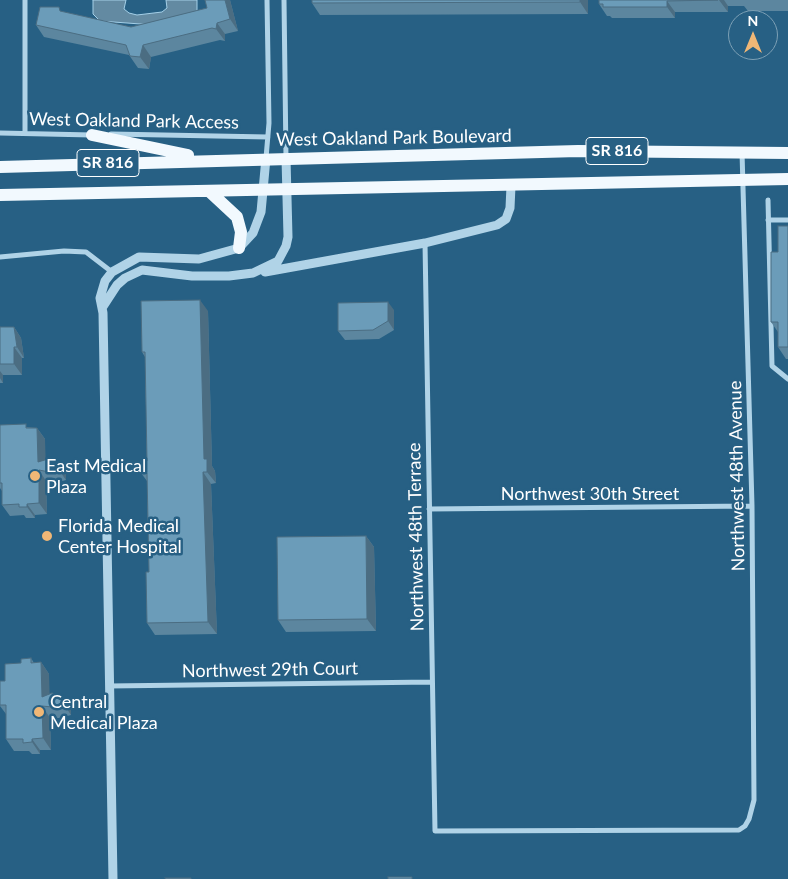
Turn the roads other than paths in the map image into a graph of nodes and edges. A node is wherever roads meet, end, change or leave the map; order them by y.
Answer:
1 (25, 0) edge
2 (267, 0) edge
3 (284, 0) edge
4 (0, 132) edge
5 (25, 133) junction
6 (92, 135) junction
7 (268, 137) junction
8 (742, 152) junction
9 (788, 153) edge
10 (266, 158) junction
11 (286, 158) junction
12 (215, 159) junction
13 (0, 167) edge
14 (744, 179) junction
15 (788, 179) edge
16 (511, 186) junction
17 (263, 190) junction
18 (287, 190) junction
19 (209, 191) junction
20 (0, 196) edge
21 (768, 200) dead end
22 (768, 220) junction
23 (788, 220) edge
24 (425, 243) junction
25 (239, 248) junction
26 (0, 257) edge
27 (112, 272) junction
28 (253, 273) junction
29 (102, 308) junction
30 (788, 379) edge
31 (752, 506) junction
32 (429, 509) junction
33 (432, 682) junction
34 (109, 686) junction
35 (435, 830) joint
36 (112, 879) edge

1 - 5 street
2 - 7 street
3 - 11 street
4 - 5 street, West Oakland Park Access
5 - 6 street, West Oakland Park Access
6 - 7 street, West Oakland Park Access
6 - 12 main road
7 - 10 street
8 - 9 main road, West Oakland Park Boulevard / SR 816
8 - 11 main road, West Oakland Park Boulevard / SR 816
8 - 14 street, Northwest 48th Avenue
10 - 11 main road, West Oakland Park Boulevard / SR 816
10 - 12 main road, West Oakland Park Boulevard / SR 816
10 - 17 street
11 - 18 street
12 - 13 main road, West Oakland Park Boulevard / SR 816
14 - 15 main road, SR 816
14 - 16 main road, SR 816
14 - 31 street, Northwest 48th Avenue
16 - 18 main road, SR 816
16 - 24 street
17 - 18 main road, SR 816
17 - 19 main road, SR 816
17 - 25 street
18 - 28 street
19 - 20 main road, SR 816
19 - 25 main road
21 - 22 street
22 - 23 street
22 - 30 street
24 - 28 street
24 - 32 street, Northwest 48th Terrace
25 - 27 street
26 - 27 street
27 - 29 street
28 - 29 street
29 - 34 street
31 - 32 street, Northwest 30th Street
31 - 35 street, Northwest 48th Avenue
32 - 33 street, Northwest 48th Terrace
33 - 34 street, Northwest 29th Court
33 - 35 street, Northwest 48th Terrace
34 - 36 street

